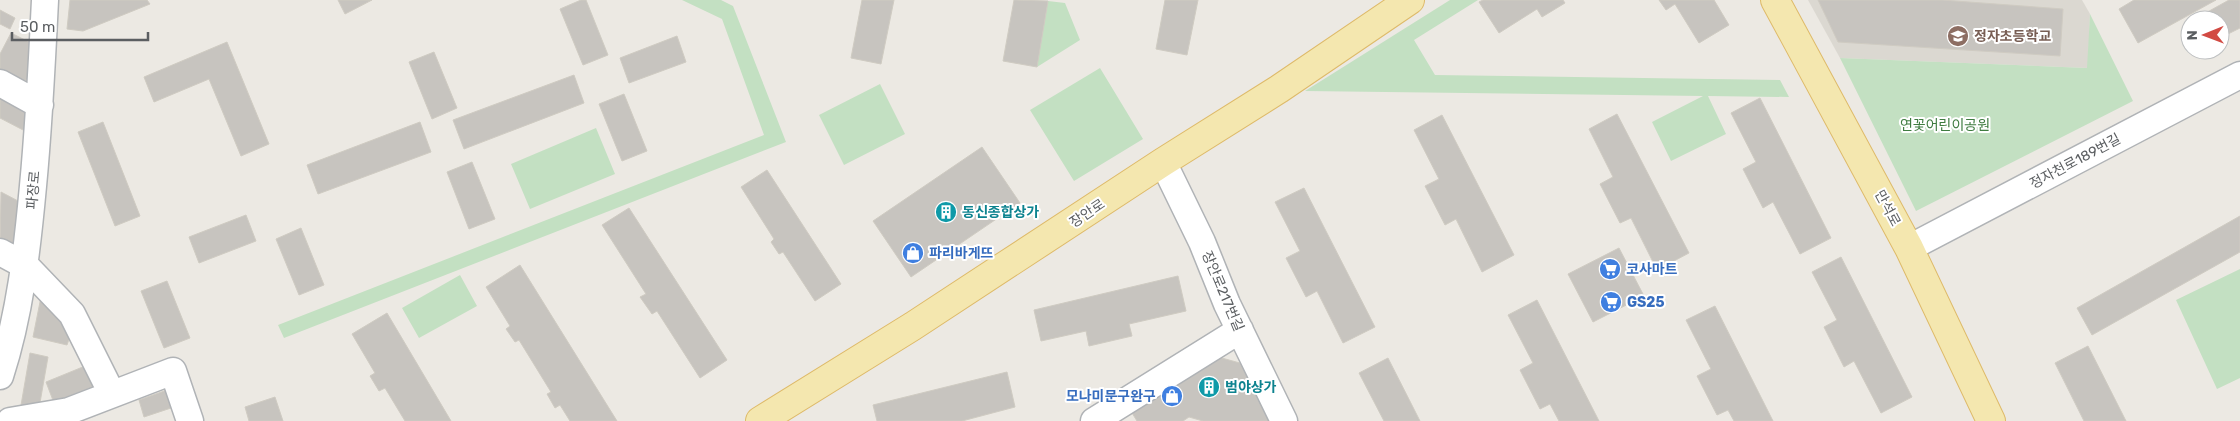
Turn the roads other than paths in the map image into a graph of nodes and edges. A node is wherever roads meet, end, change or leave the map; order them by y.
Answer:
1 (45, 0) edge
2 (1410, 0) edge
3 (1775, 0) edge
4 (2240, 74) edge
5 (0, 83) edge
6 (40, 105) junction
7 (1163, 162) junction
8 (1909, 248) junction
9 (0, 252) edge
10 (26, 266) junction
11 (1240, 330) junction
12 (0, 376) edge
13 (112, 394) junction
14 (10, 421) edge
15 (190, 421) edge
16 (760, 421) edge
17 (1094, 421) edge
18 (1284, 421) edge
19 (1991, 421) edge

1 - 6 street, 파장로
2 - 7 main road, 장안로
3 - 8 main road, 만석로
4 - 8 street, 정자천로189번길
5 - 6 street
6 - 10 street, 파장로
7 - 11 street, 장안로217번길
7 - 16 main road, 장안로
8 - 19 main road, 만석로
9 - 10 street
10 - 12 street, 파장로
10 - 13 street
11 - 17 street
11 - 18 street, 장안로217번길
13 - 14 street
13 - 15 street

